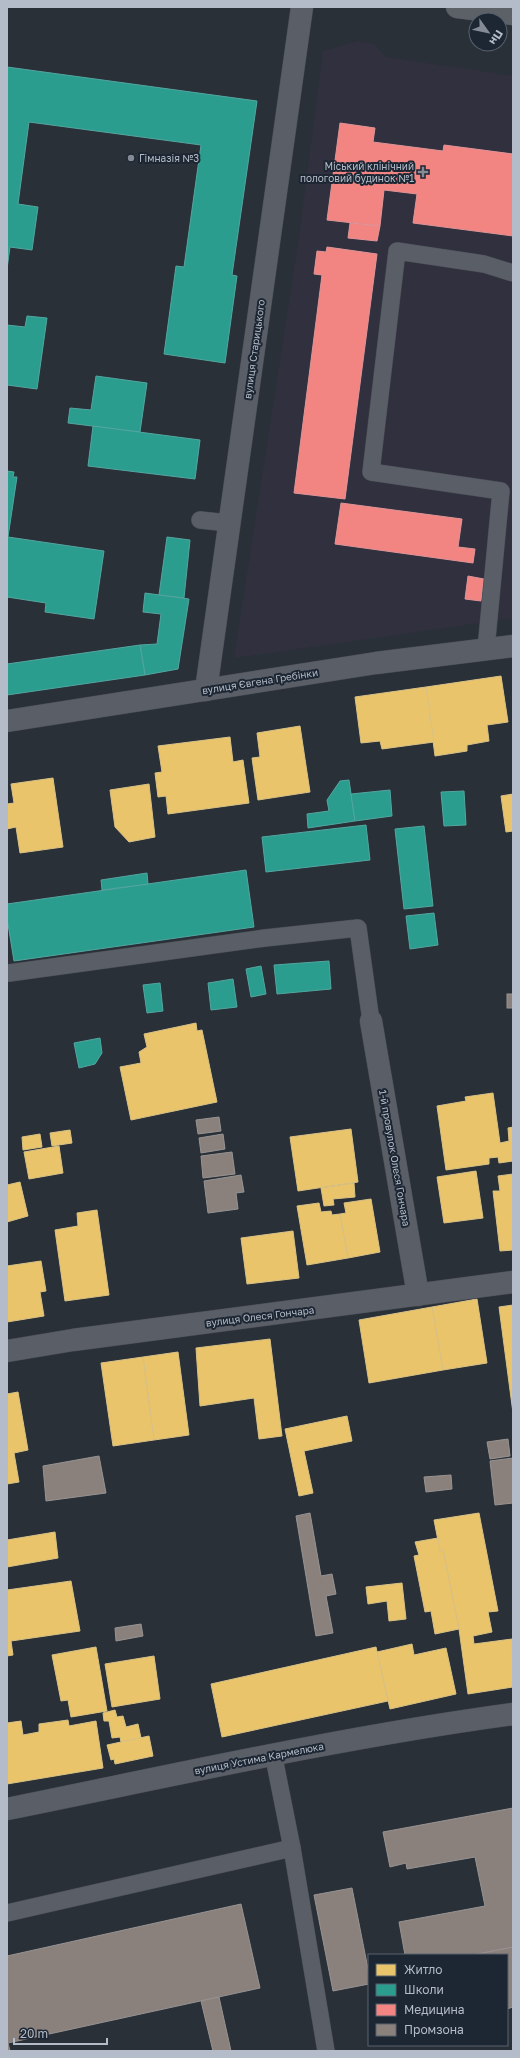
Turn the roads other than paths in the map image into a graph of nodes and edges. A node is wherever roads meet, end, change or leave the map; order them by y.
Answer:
1 (302, 7) edge
2 (457, 7) edge
3 (513, 14) edge
4 (513, 273) edge
5 (200, 520) dead end
6 (229, 523) junction
7 (513, 646) edge
8 (486, 649) junction
9 (206, 690) junction
10 (7, 721) edge
11 (9, 973) dead end
12 (371, 1021) joint
13 (513, 1282) edge
14 (418, 1295) junction
15 (7, 1351) edge
16 (513, 1714) edge
17 (274, 1753) junction
18 (7, 1809) edge
19 (292, 1848) junction
20 (7, 1913) edge
21 (326, 2051) edge

1 - 6 street, вулиця Старицького
2 - 3 main road
4 - 8 lane
5 - 6 lane
6 - 9 street, вулиця Старицького
7 - 8 street, вулиця Євгена Гребінки
8 - 9 street, вулиця Євгена Гребінки
9 - 10 street, вулиця Євгена Гребінки
11 - 12 lane
12 - 14 street, 1-й провулок Олеся Гончара
13 - 14 street, вулиця Олеся Гончара
14 - 15 street, вулиця Олеся Гончара
16 - 17 street, вулиця Устима Кармелюка
17 - 18 street, вулиця Устима Кармелюка
17 - 19 lane
19 - 20 lane
19 - 21 lane

